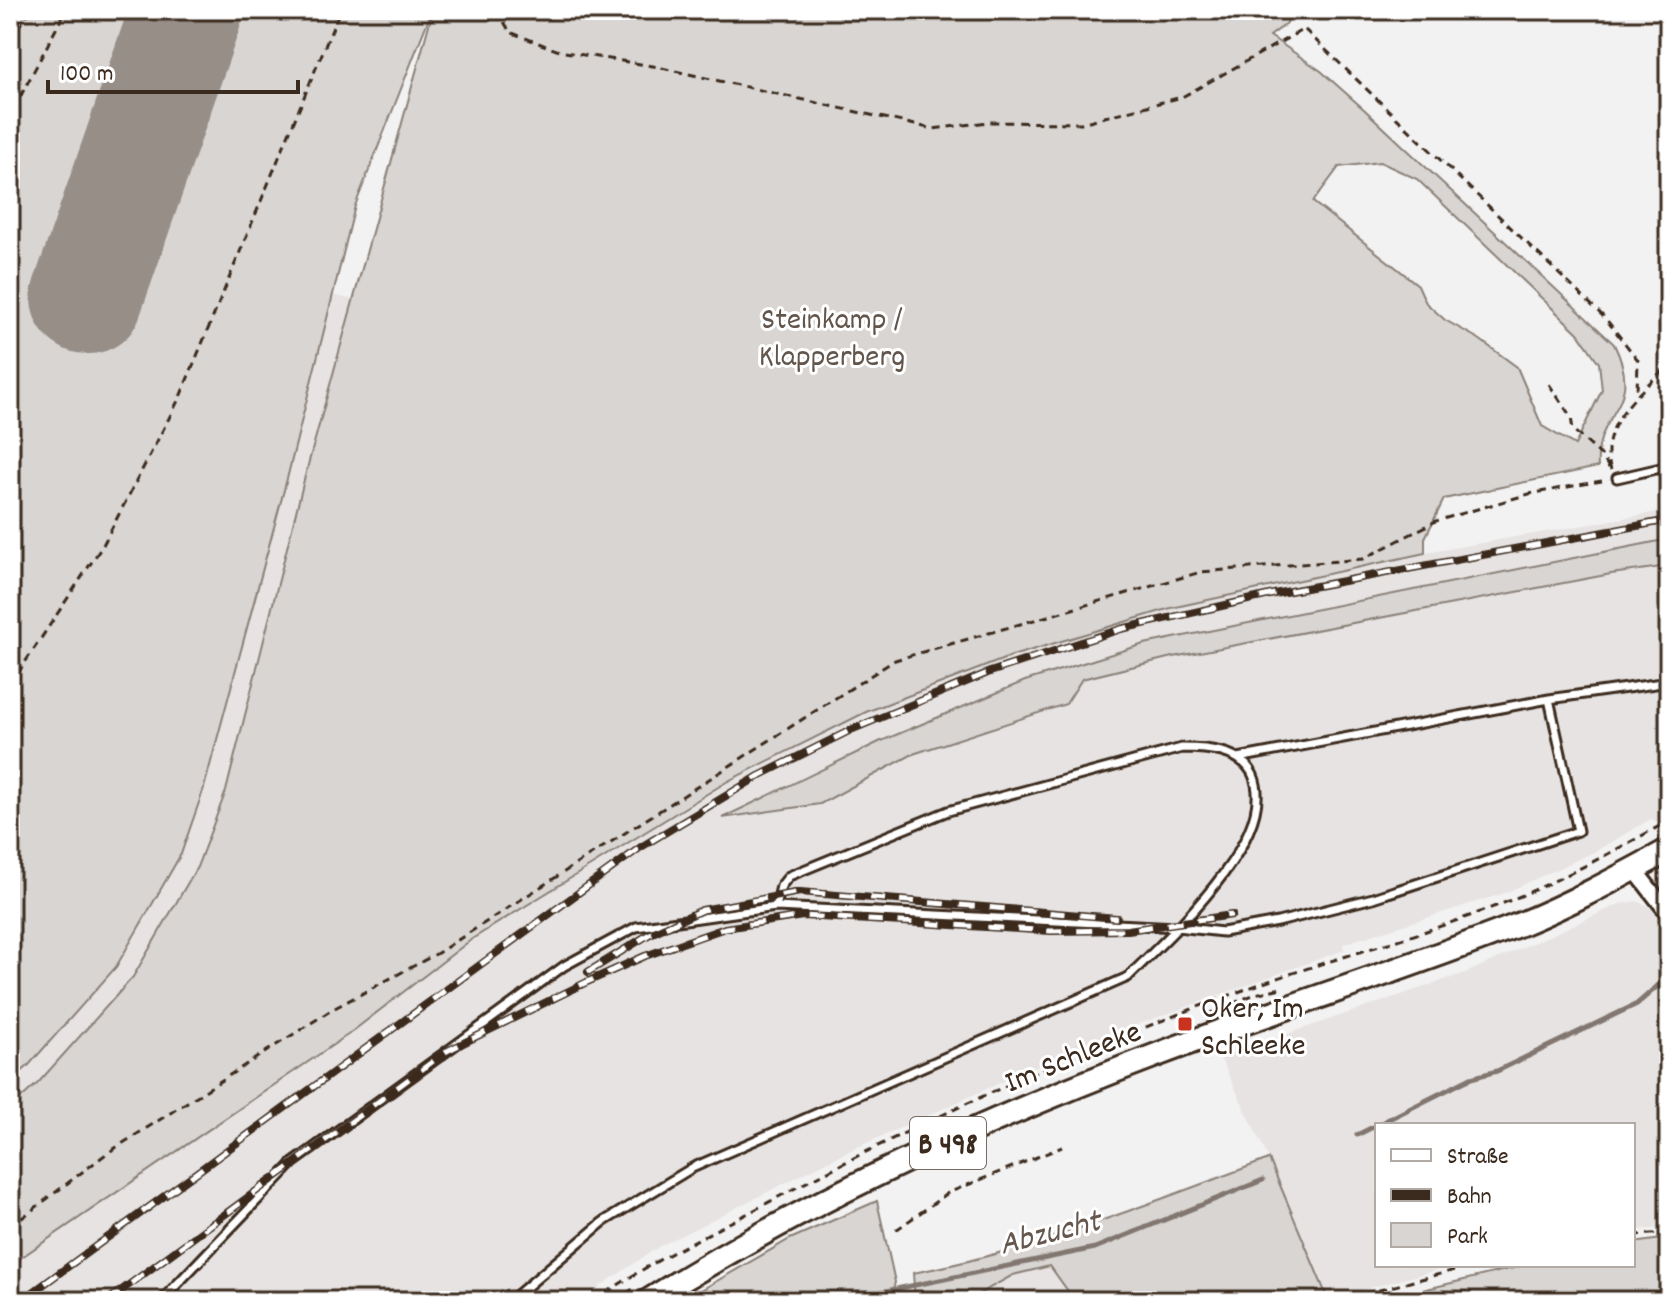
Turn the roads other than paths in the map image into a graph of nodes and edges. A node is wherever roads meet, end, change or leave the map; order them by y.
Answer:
1 (1669, 466) edge
2 (1617, 478) road end
3 (1669, 682) edge
4 (1549, 699) junction
5 (1238, 758) junction
6 (1669, 850) edge
7 (1634, 869) junction
8 (776, 907) junction
9 (1666, 911) edge
10 (1177, 927) junction
11 (161, 1301) edge
12 (510, 1301) edge
13 (648, 1301) edge

1 - 2 lane
3 - 4 lane
4 - 5 lane
4 - 10 lane
5 - 8 lane
5 - 10 lane
6 - 7 main road, Im Schleeke / B 498
7 - 9 street
7 - 13 main road, Im Schleeke / B 498
8 - 10 lane
8 - 11 lane
10 - 12 lane

